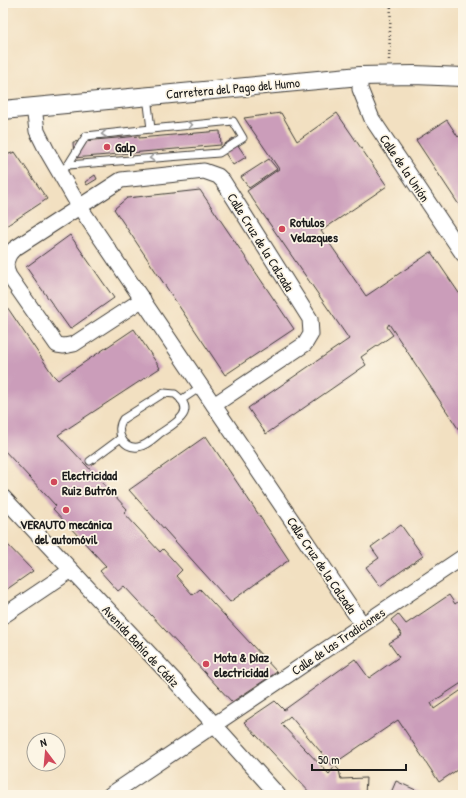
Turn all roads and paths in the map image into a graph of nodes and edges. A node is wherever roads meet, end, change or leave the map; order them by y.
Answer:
1 (391, 3) edge
2 (388, 74) junction
3 (360, 76) junction
4 (463, 77) edge
5 (147, 96) junction
6 (34, 107) junction
7 (3, 110) edge
8 (151, 129) junction
9 (63, 168) junction
10 (79, 206) junction
11 (463, 254) edge
12 (143, 299) junction
13 (202, 386) junction
14 (181, 400) junction
15 (214, 405) junction
16 (121, 438) junction
17 (90, 461) dead end
18 (3, 497) edge
19 (463, 557) edge
20 (70, 571) junction
21 (3, 616) edge
22 (362, 624) junction
23 (214, 725) junction
24 (110, 795) edge
25 (278, 795) edge

1 - 2 path
2 - 3 street, Carretera del Pago del Humo
2 - 4 street, Carretera del Pago del Humo
3 - 5 street, Carretera del Pago del Humo
3 - 11 street, Calle de la Unión
5 - 6 street, Carretera del Pago del Humo
5 - 8 lane
6 - 7 street, Carretera del Pago del Humo
6 - 9 street, Calle Cruz de la Calzada
8 -> 9 lane
8 -> 9 lane
9 - 10 street, Calle Cruz de la Calzada
10 - 12 street, Calle Cruz de la Calzada
10 - 12 street, Calle Cruz de la Calzada
10 - 15 street, Calle Cruz de la Calzada
12 - 13 street, Calle Cruz de la Calzada
13 - 14 lane
13 - 15 street, Calle Cruz de la Calzada
14 - 16 lane
14 - 16 lane
15 - 22 street, Calle Cruz de la Calzada
16 - 17 lane
18 - 20 street, Avenida Bahía de Cádiz
19 - 22 street, Calle de las Tradiciones
20 - 21 street
20 - 23 street, Avenida Bahía de Cádiz
22 - 23 street, Calle de las Tradiciones
23 - 24 street, Calle de las Tradiciones
23 - 25 street, Avenida Bahía de Cádiz

